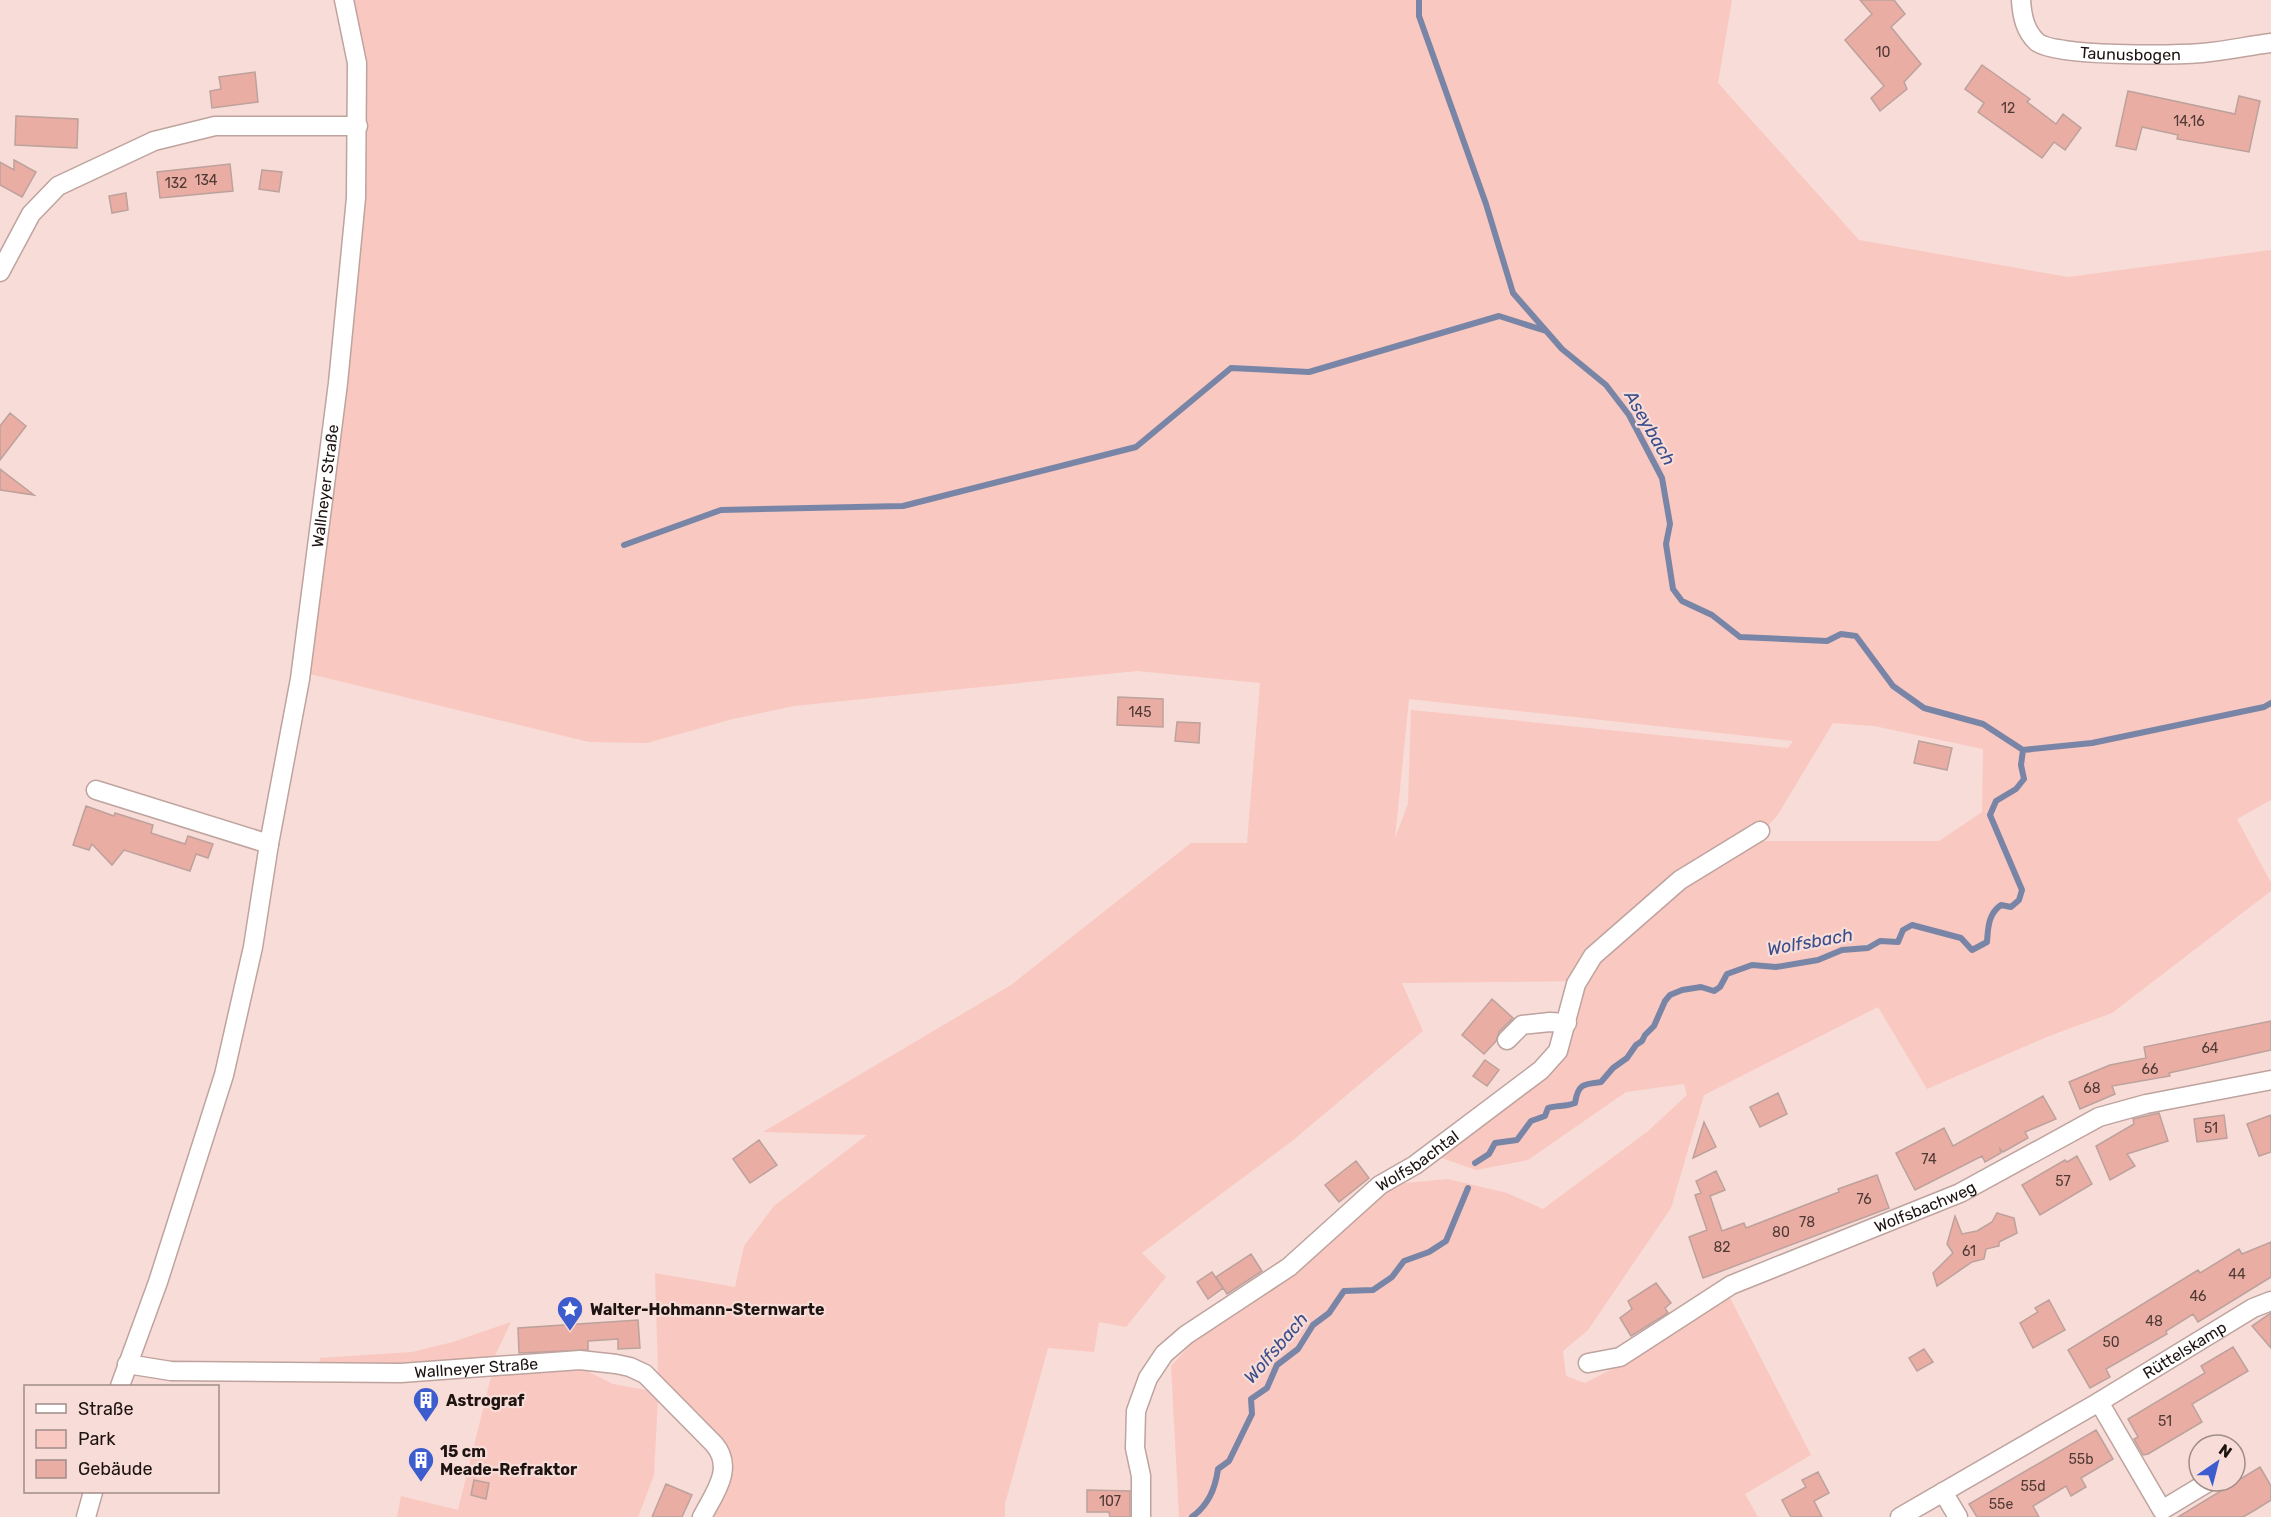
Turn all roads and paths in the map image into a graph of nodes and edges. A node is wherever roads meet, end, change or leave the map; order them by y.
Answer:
1 (344, 0) edge
2 (2021, 0) edge
3 (2271, 43) edge
4 (358, 126) junction
5 (0, 272) edge
6 (96, 790) dead end
7 (1760, 831) dead end
8 (269, 844) junction
9 (1567, 1023) junction
10 (1507, 1040) dead end
11 (2271, 1080) edge
12 (2271, 1301) edge
13 (1587, 1363) dead end
14 (127, 1364) junction
15 (120, 1385) edge
16 (2099, 1402) junction
17 (1943, 1492) junction
18 (92, 1493) edge
19 (2190, 1493) edge
20 (2156, 1513) edge
21 (86, 1517) edge
22 (702, 1517) edge
23 (1141, 1517) edge
24 (1900, 1517) edge
25 (1958, 1517) edge

1 - 4 street, Wallneyer Straße
2 - 3 street, Taunusbogen
4 - 5 street
4 - 8 street, Wallneyer Straße
6 - 8 street
7 - 9 street, Wolfsbachtal
8 - 14 street, Wallneyer Straße
9 - 10 street
9 - 23 street, Wolfsbachtal
11 - 13 street, Wolfsbachweg
12 - 16 street, Rüttelskamp
14 - 15 street, Wallneyer Straße
14 - 22 street, Wallneyer Straße
16 - 17 street, Rüttelskamp
16 - 20 street
17 - 24 street, Rüttelskamp
17 - 25 street
18 - 21 street
19 - 20 street

